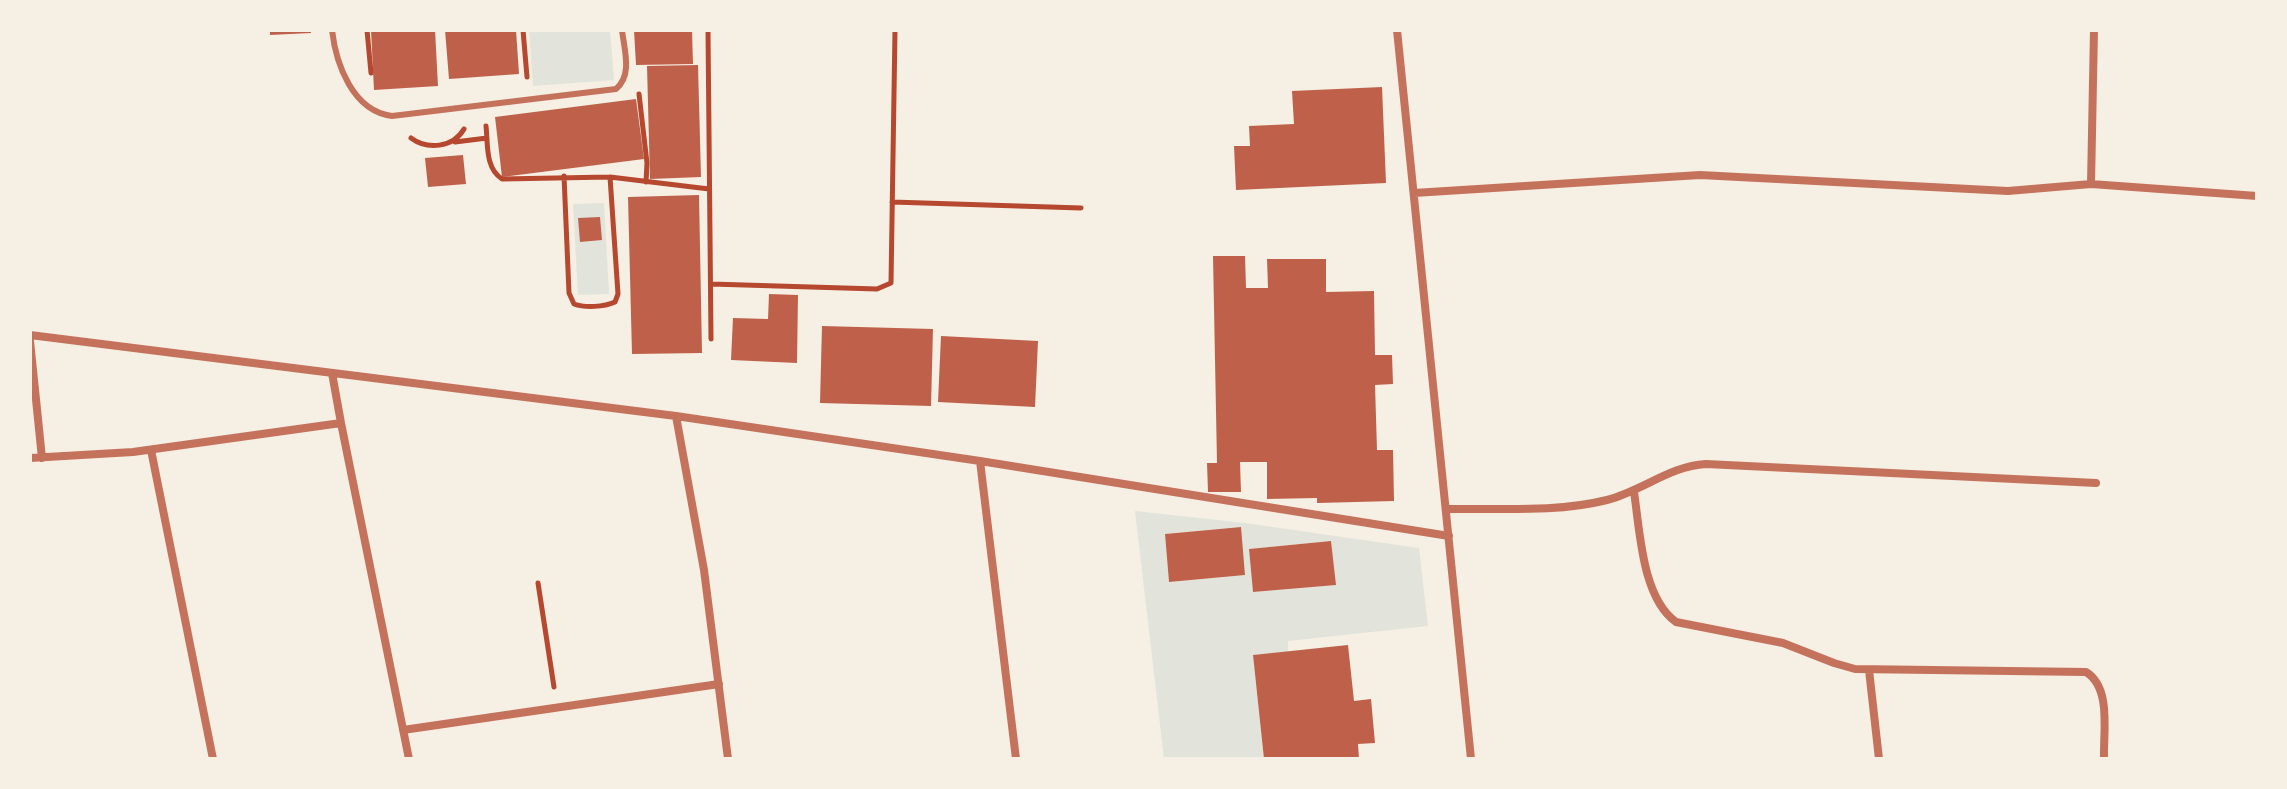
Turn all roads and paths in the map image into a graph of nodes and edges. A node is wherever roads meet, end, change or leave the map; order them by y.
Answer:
1 (332, 30) edge
2 (523, 30) edge
3 (622, 30) edge
4 (708, 30) edge
5 (895, 30) edge
6 (1397, 30) edge
7 (2094, 30) edge
8 (626, 73) junction
9 (527, 78) dead end
10 (485, 106) junction
11 (487, 138) junction
12 (450, 142) dead end
13 (564, 176) junction
14 (610, 177) junction
15 (646, 182) junction
16 (2091, 184) junction
17 (709, 189) junction
18 (1414, 193) junction
19 (2257, 196) edge
20 (892, 202) junction
21 (1081, 208) dead end
22 (711, 284) junction
23 (30, 338) edge
24 (711, 339) dead end
25 (332, 373) junction
26 (676, 416) junction
27 (341, 423) junction
28 (151, 450) junction
29 (30, 458) edge
30 (42, 458) junction
31 (980, 461) junction
32 (2096, 483) dead end
33 (1634, 492) junction
34 (1446, 509) junction
35 (1449, 536) junction
36 (538, 583) dead end
37 (1869, 670) junction
38 (719, 684) junction
39 (557, 708) junction
40 (403, 730) junction
41 (213, 759) edge
42 (409, 759) edge
43 (728, 759) edge
44 (1016, 759) edge
45 (1471, 759) edge
46 (1879, 759) edge
47 (2104, 759) edge

1 - 10 lane
2 - 9 path
3 - 8 lane
4 - 17 path
5 - 20 path
6 - 18 street
7 - 16 street
8 - 10 lane
8 - 15 path
10 - 11 path
11 - 12 path
11 - 13 path
13 - 14 path
13 - 14 path
14 - 15 path
15 - 17 path
16 - 18 street
16 - 19 street
17 - 22 path
18 - 34 street
20 - 21 path
20 - 22 path
22 - 24 path
23 - 25 street
23 - 30 street
25 - 26 street
25 - 27 street
26 - 31 street
26 - 38 street
27 - 28 street
27 - 40 street
28 - 30 street
28 - 41 street
29 - 30 street
31 - 35 street
31 - 44 street
32 - 33 street
33 - 34 street
33 - 37 street
34 - 35 street
35 - 45 street
36 - 39 path
37 - 46 street
37 - 47 street
38 - 39 street
38 - 43 street
39 - 40 street
40 - 42 street

